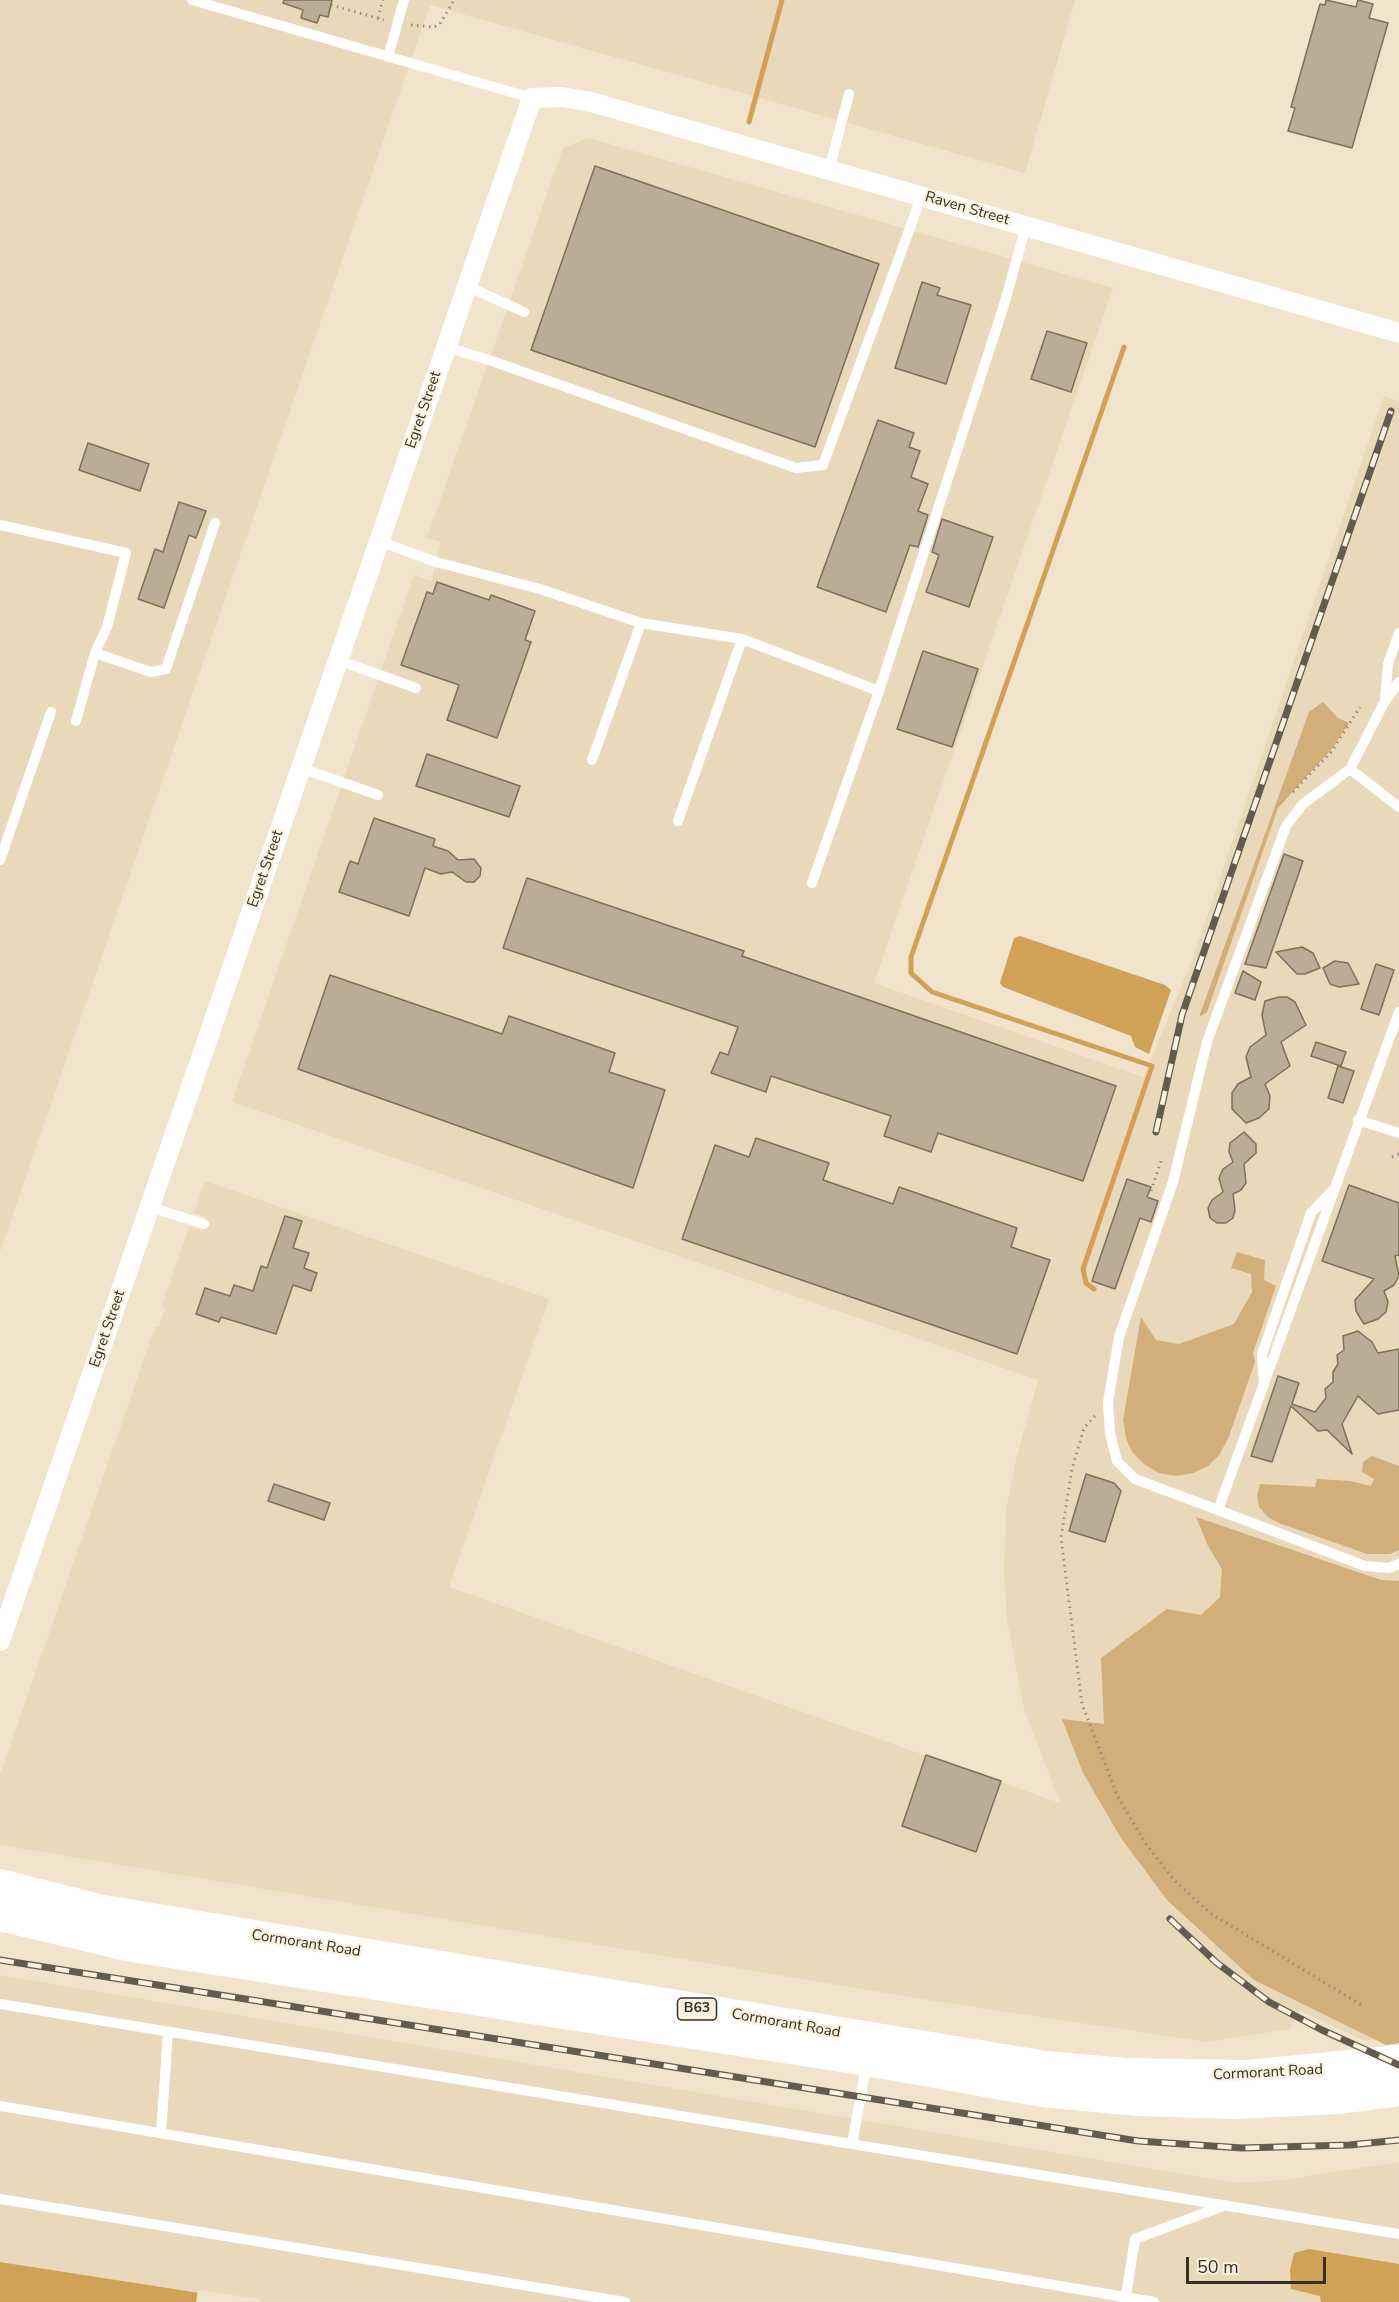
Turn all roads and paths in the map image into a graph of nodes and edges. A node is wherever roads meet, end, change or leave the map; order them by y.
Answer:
1 (192, 0) edge
2 (383, 0) edge
3 (404, 0) edge
4 (378, 18) dead end
5 (388, 57) junction
6 (849, 94) dead end
7 (532, 98) junction
8 (829, 170) junction
9 (922, 195) junction
10 (1026, 226) junction
11 (467, 286) junction
12 (524, 312) dead end
13 (1399, 333) edge
14 (446, 347) junction
15 (215, 523) dead end
16 (0, 525) edge
17 (379, 541) junction
18 (641, 624) junction
19 (1399, 633) edge
20 (742, 639) junction
21 (95, 653) junction
22 (338, 660) junction
23 (1399, 682) edge
24 (416, 688) dead end
25 (879, 692) junction
26 (1385, 701) junction
27 (51, 712) dead end
28 (76, 721) dead end
29 (592, 760) dead end
30 (301, 768) junction
31 (1350, 769) junction
32 (378, 795) dead end
33 (1399, 807) edge
34 (678, 821) dead end
35 (0, 860) edge
36 (812, 883) dead end
37 (1399, 1012) edge
38 (1358, 1120) junction
39 (1399, 1133) edge
40 (1399, 1154) edge
41 (1392, 1157) dead end
42 (150, 1207) junction
43 (204, 1224) dead end
44 (1108, 1402) junction
45 (1218, 1509) junction
46 (1399, 1564) edge
47 (0, 1641) edge
48 (0, 1886) edge
49 (0, 1915) edge
50 (0, 2004) edge
51 (1363, 2006) dead end
52 (168, 2032) junction
53 (867, 2060) junction
54 (1399, 2061) edge
55 (1399, 2090) edge
56 (0, 2106) edge
57 (161, 2133) junction
58 (852, 2144) junction
59 (0, 2199) edge
60 (1226, 2205) junction
61 (1399, 2234) edge
62 (1125, 2300) edge
63 (625, 2302) edge
64 (1154, 2302) edge

1 - 5 lane
2 - 4 path
3 - 5 lane
5 - 7 lane
6 - 8 lane
7 - 8 street, Raven Street
7 - 11 street, Egret Street
8 - 9 street, Raven Street
9 - 10 street, Raven Street
9 - 14 lane
10 - 13 street, Raven Street
10 - 25 lane
11 - 12 lane
11 - 14 street, Egret Street
14 - 17 street, Egret Street
15 - 21 lane
16 - 21 lane
17 - 18 lane
17 - 22 street, Egret Street
18 - 20 lane
18 - 29 lane
19 - 26 lane
20 - 25 lane
20 - 34 lane
21 - 28 lane
22 - 24 lane
22 - 30 street, Egret Street
23 - 26 lane
25 - 36 lane
26 - 31 lane
27 - 35 lane
30 - 32 lane
30 - 42 street, Egret Street
31 - 33 lane
31 - 44 lane
37 - 38 lane
38 - 39 lane
38 - 45 lane
40 - 41 path
42 - 43 lane
42 - 47 street, Egret Street
44 - 45 lane
44 - 51 path
45 - 46 lane
48 - 54 main road, Cormorant Road / B63
49 - 53 main road, Cormorant Road / B63
50 - 52 lane
52 - 57 lane
52 - 58 lane
53 - 55 main road, Cormorant Road / B63
53 - 58 lane
56 - 57 lane
57 - 62 lane
58 - 60 lane
59 - 63 lane
60 - 61 lane
60 - 62 lane
62 - 64 lane

